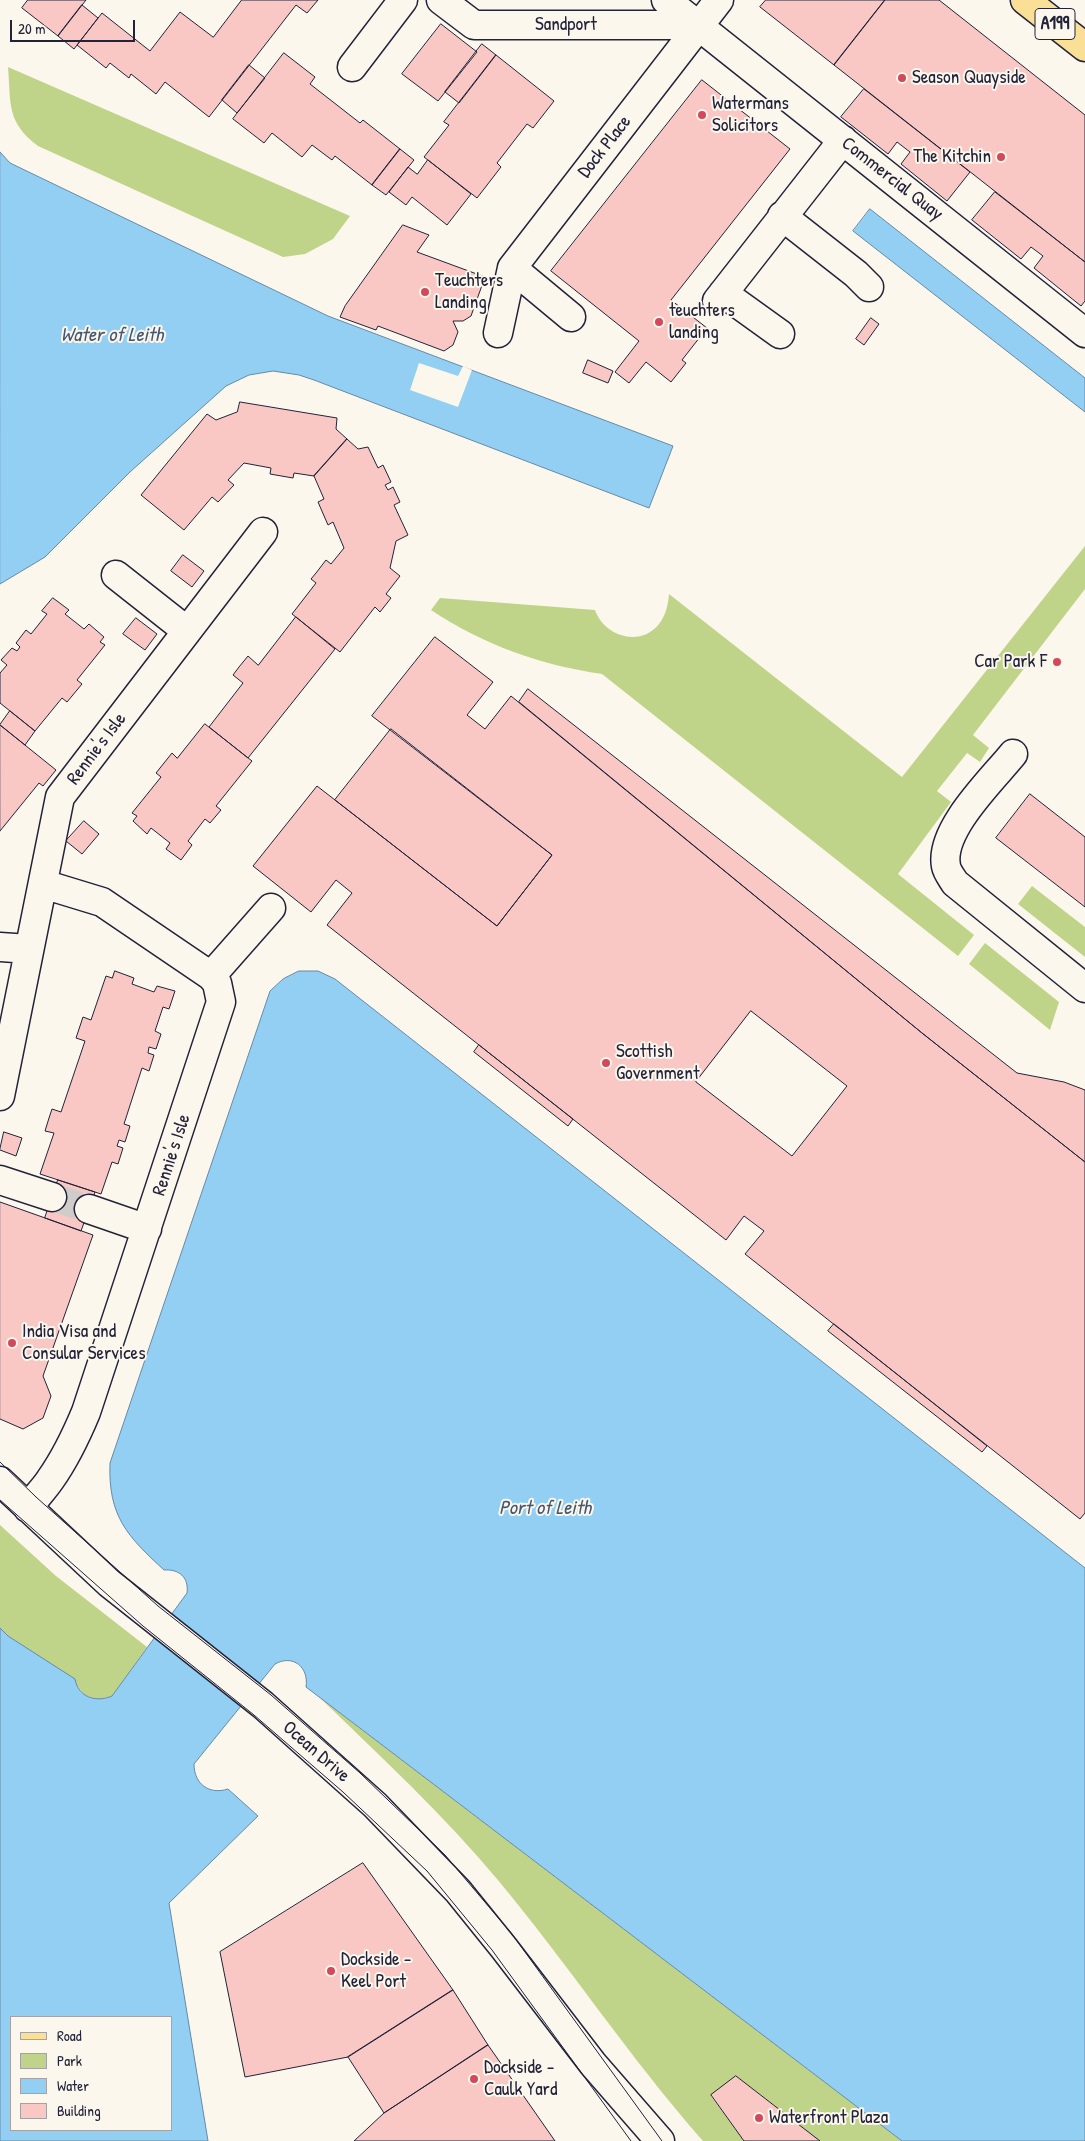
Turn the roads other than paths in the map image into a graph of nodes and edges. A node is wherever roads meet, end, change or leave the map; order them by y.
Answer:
1 (403, 0) edge
2 (440, 0) edge
3 (666, 0) edge
4 (719, 0) edge
5 (1025, 0) edge
6 (699, 25) junction
7 (1085, 47) edge
8 (352, 67) dead end
9 (848, 144) junction
10 (782, 216) junction
11 (512, 268) junction
12 (868, 287) dead end
13 (571, 317) dead end
14 (498, 333) dead end
15 (1085, 333) edge
16 (780, 334) dead end
17 (263, 532) dead end
18 (116, 575) dead end
19 (187, 631) junction
20 (1013, 754) dead end
21 (42, 884) junction
22 (271, 908) dead end
23 (0, 947) edge
24 (30, 949) junction
25 (211, 976) junction
26 (1085, 988) edge
27 (0, 1096) edge
28 (0, 1180) edge
29 (52, 1197) tunnel mouth
30 (89, 1209) tunnel mouth
31 (147, 1229) junction
32 (0, 1481) edge
33 (28, 1508) junction
34 (593, 2064) junction
35 (636, 2141) edge
36 (660, 2141) edge

1 - 8 street
2 - 6 street, Sandport
3 - 6 street
4 - 6 street, Dock Place
5 - 7 main road, A199
6 - 9 street, Commercial Quay
6 - 11 street, Dock Place
9 - 10 street
9 - 15 street, Commercial Quay
10 - 12 street
10 - 16 street
11 - 13 street
11 - 14 street, Dock Place
17 - 19 street, Rennie's Isle
18 - 19 street
19 - 21 street, Rennie's Isle
20 - 26 street
21 - 24 street, Rennie's Isle
21 - 25 street
22 - 25 street
23 - 24 street
24 - 27 street, Rennie's Isle
25 - 31 street, Rennie's Isle
28 - 29 street
30 - 31 street
31 - 33 street, Rennie's Isle
32 - 33 street, Ocean Drive
33 - 34 street, Ocean Drive
34 - 35 street, Ocean Drive
34 - 36 street, Ocean Drive

